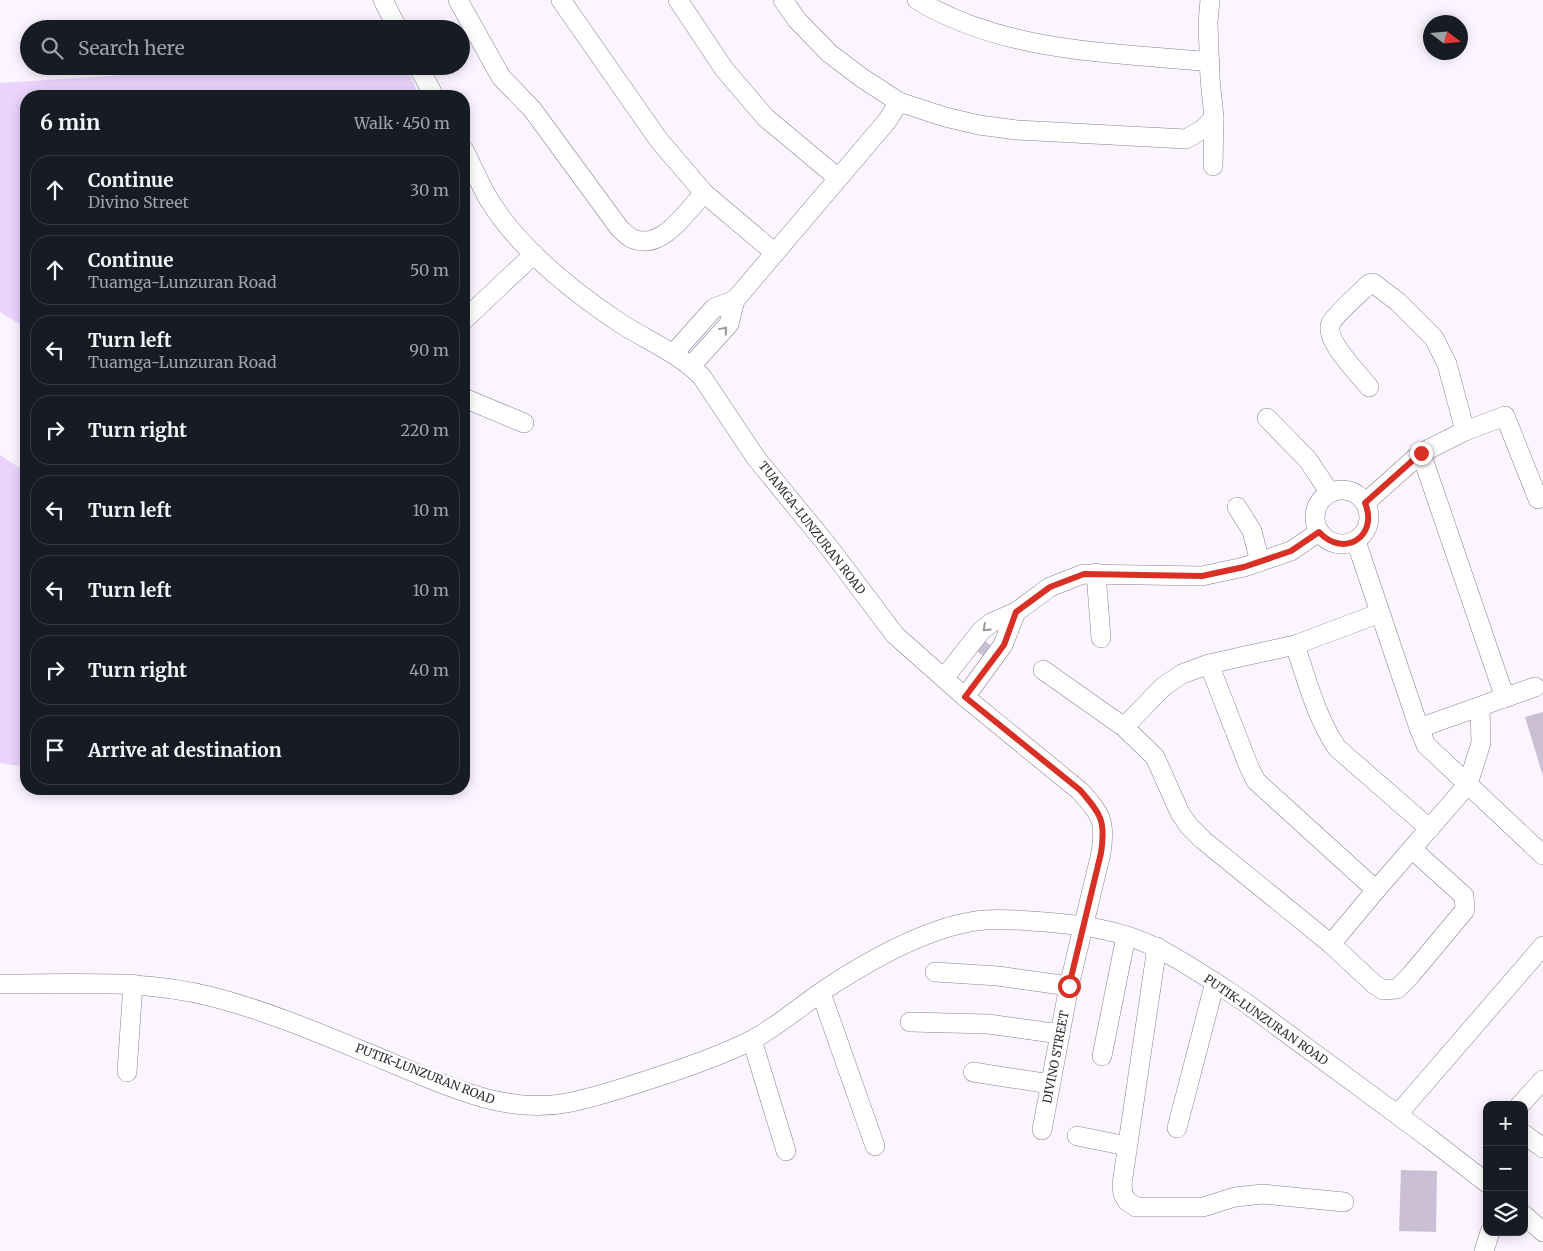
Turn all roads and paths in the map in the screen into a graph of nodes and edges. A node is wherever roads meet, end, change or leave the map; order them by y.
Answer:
1 (383, 0) edge
2 (458, 0) edge
3 (561, 0) edge
4 (678, 0) edge
5 (783, 0) edge
6 (917, 0) edge
7 (1210, 0) edge
8 (393, 20) edge
9 (469, 20) edge
10 (470, 21) edge
11 (1210, 62) junction
12 (423, 75) edge
13 (431, 90) edge
14 (899, 102) junction
15 (1214, 118) junction
16 (470, 162) edge
17 (1213, 166) dead end
18 (838, 178) junction
19 (704, 193) junction
20 (776, 253) junction
21 (534, 254) junction
22 (736, 300) junction
23 (470, 314) edge
24 (674, 354) junction
25 (691, 366) junction
26 (1369, 387) dead end
27 (470, 400) edge
28 (1267, 418) dead end
29 (524, 423) dead end
30 (1465, 432) junction
31 (1421, 453) junction
32 (1330, 493) junction
33 (1538, 500) dead end
34 (1365, 503) junction
35 (1237, 507) dead end
36 (1319, 532) junction
37 (1356, 540) junction
38 (1260, 562) junction
39 (1096, 573) junction
40 (1016, 612) junction
41 (1380, 613) junction
42 (1101, 638) dead end
43 (1294, 644) junction
44 (1209, 664) junction
45 (1043, 670) dead end
46 (944, 678) junction
47 (1535, 687) dead end
48 (965, 697) junction
49 (1506, 698) junction
50 (1480, 707) junction
51 (1124, 728) junction
52 (1419, 728) junction
53 (1468, 784) junction
54 (1430, 829) junction
55 (1412, 849) junction
56 (1543, 855) edge
57 (1376, 890) junction
58 (1084, 925) junction
59 (1126, 936) junction
60 (1331, 944) junction
61 (1157, 947) junction
62 (1539, 958) edge
63 (934, 972) dead end
64 (1215, 982) junction
65 (0, 984) edge
66 (133, 984) junction
67 (1069, 986) junction
68 (820, 993) junction
69 (910, 1022) dead end
70 (1060, 1034) junction
71 (752, 1040) junction
72 (1102, 1056) dead end
73 (128, 1072) dead end
74 (973, 1072) dead end
75 (1543, 1080) edge
76 (1050, 1084) junction
77 (1524, 1101) edge
78 (1398, 1114) junction
79 (1177, 1128) dead end
80 (1042, 1130) dead end
81 (1077, 1136) dead end
82 (1528, 1137) edge
83 (875, 1146) dead end
84 (1128, 1146) junction
85 (1543, 1148) edge
86 (786, 1151) dead end
87 (1483, 1181) edge
88 (1344, 1202) dead end
89 (1528, 1219) edge
90 (1543, 1232) edge
91 (1489, 1236) edge
92 (1484, 1251) edge

1 - 8 street
2 - 9 street
3 - 19 street
4 - 18 street
5 - 14 street
6 - 11 street
7 - 11 street
10 - 19 street
11 - 15 street
12 - 13 street
14 - 15 street
14 - 18 street
15 - 17 street
16 - 21 street, TUAMGA-LUNZURAN ROAD
18 - 20 street
19 - 20 street
20 - 22 street
21 - 23 street
21 - 24 street, TUAMGA-LUNZURAN ROAD
22 - 24 street
25 -> 22 street
24 - 25 street, TUAMGA-LUNZURAN ROAD
25 - 46 street, TUAMGA-LUNZURAN ROAD
26 - 30 street
27 - 29 street
28 - 32 street
30 - 31 street
30 - 33 street
31 - 34 street
31 - 49 street
32 - 34 street
32 - 36 street
34 - 37 street
35 - 38 street
36 - 37 street
36 - 38 street
37 - 41 street
38 - 39 street
39 - 40 street
39 - 42 street
40 -> 46 street
40 - 48 street
41 - 43 street
41 - 52 street
43 - 44 street
43 - 54 street
44 - 51 street
44 - 57 street
45 - 51 street
46 - 48 street, TUAMGA-LUNZURAN ROAD
47 - 49 street
48 - 58 street, TUAMGA-LUNZURAN ROAD
49 - 50 street
50 - 52 street
50 - 53 street
51 - 60 street
52 - 53 street
53 - 54 street
53 - 56 street
54 - 55 street
55 - 57 street
55 - 60 street
57 - 60 street
58 - 59 street, PUTIK-LUNZURAN ROAD
58 - 67 street, DIVINO STREET
58 - 68 street, PUTIK-LUNZURAN ROAD
59 - 61 street, PUTIK-LUNZURAN ROAD
59 - 72 street
61 - 64 street, PUTIK-LUNZURAN ROAD
61 - 84 street
62 - 78 street
63 - 67 street
64 - 78 street, PUTIK-LUNZURAN ROAD
64 - 79 street
65 - 66 street, PUTIK-LUNZURAN ROAD
66 - 71 street, PUTIK-LUNZURAN ROAD
66 - 73 street
67 - 70 street, DIVINO STREET
68 - 71 street, PUTIK-LUNZURAN ROAD
68 - 83 street
69 - 70 street
70 - 76 street, DIVINO STREET
71 - 86 street
74 - 76 street
75 - 77 street
76 - 80 street, DIVINO STREET
78 - 87 street, PUTIK-LUNZURAN ROAD
81 - 84 street
82 - 85 street
84 - 88 street
89 - 90 street
91 - 92 street

